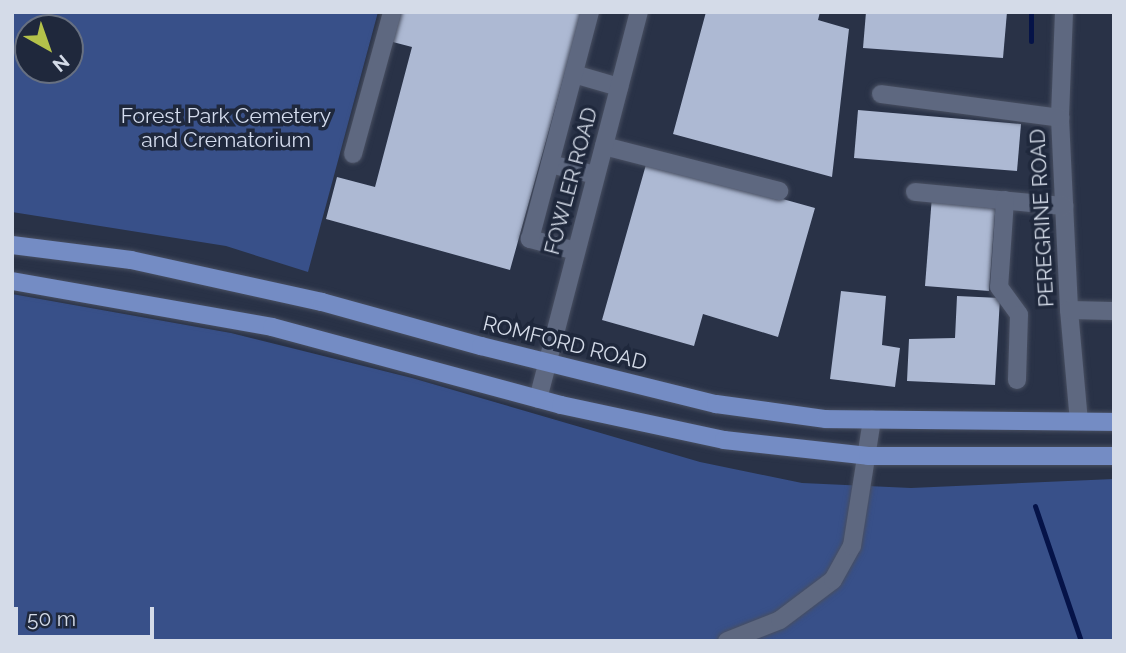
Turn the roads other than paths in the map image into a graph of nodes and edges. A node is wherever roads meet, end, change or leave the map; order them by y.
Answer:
1 (392, 12) edge
2 (590, 12) edge
3 (639, 12) edge
4 (1064, 12) edge
5 (574, 74) junction
6 (619, 87) junction
7 (881, 94) dead end
8 (1060, 118) junction
9 (604, 146) junction
10 (353, 153) dead end
11 (550, 164) junction
12 (596, 175) junction
13 (779, 191) dead end
14 (915, 192) dead end
15 (1005, 200) junction
16 (1064, 206) junction
17 (12, 245) edge
18 (576, 251) junction
19 (12, 281) edge
20 (1069, 310) junction
21 (1114, 311) edge
22 (547, 361) junction
23 (1017, 380) dead end
24 (538, 399) junction
25 (872, 420) junction
26 (1079, 421) junction
27 (1114, 422) edge
28 (868, 456) junction
29 (1114, 456) edge
30 (727, 641) edge

1 - 10 street
2 - 5 street
3 - 6 street, FOWLER ROAD
4 - 8 street, PEREGRINE ROAD
5 - 6 street
5 - 11 street
6 - 9 street, FOWLER ROAD
7 - 8 street
8 - 16 street, PEREGRINE ROAD
9 - 12 street, FOWLER ROAD
9 - 13 street
11 - 12 street
11 - 18 street
12 - 18 street, FOWLER ROAD
14 - 15 street
15 - 16 street
15 - 23 street
16 - 20 street, PEREGRINE ROAD
17 - 22 main road, ROMFORD ROAD
18 - 22 street, FOWLER ROAD
19 - 24 main road
20 - 21 street
20 - 26 street, PEREGRINE ROAD
22 - 24 street, FOWLER ROAD
22 - 25 main road, ROMFORD ROAD
24 - 28 main road
25 - 26 main road, ROMFORD ROAD
25 - 28 street
26 - 27 main road, ROMFORD ROAD
28 - 29 main road
28 - 30 street

